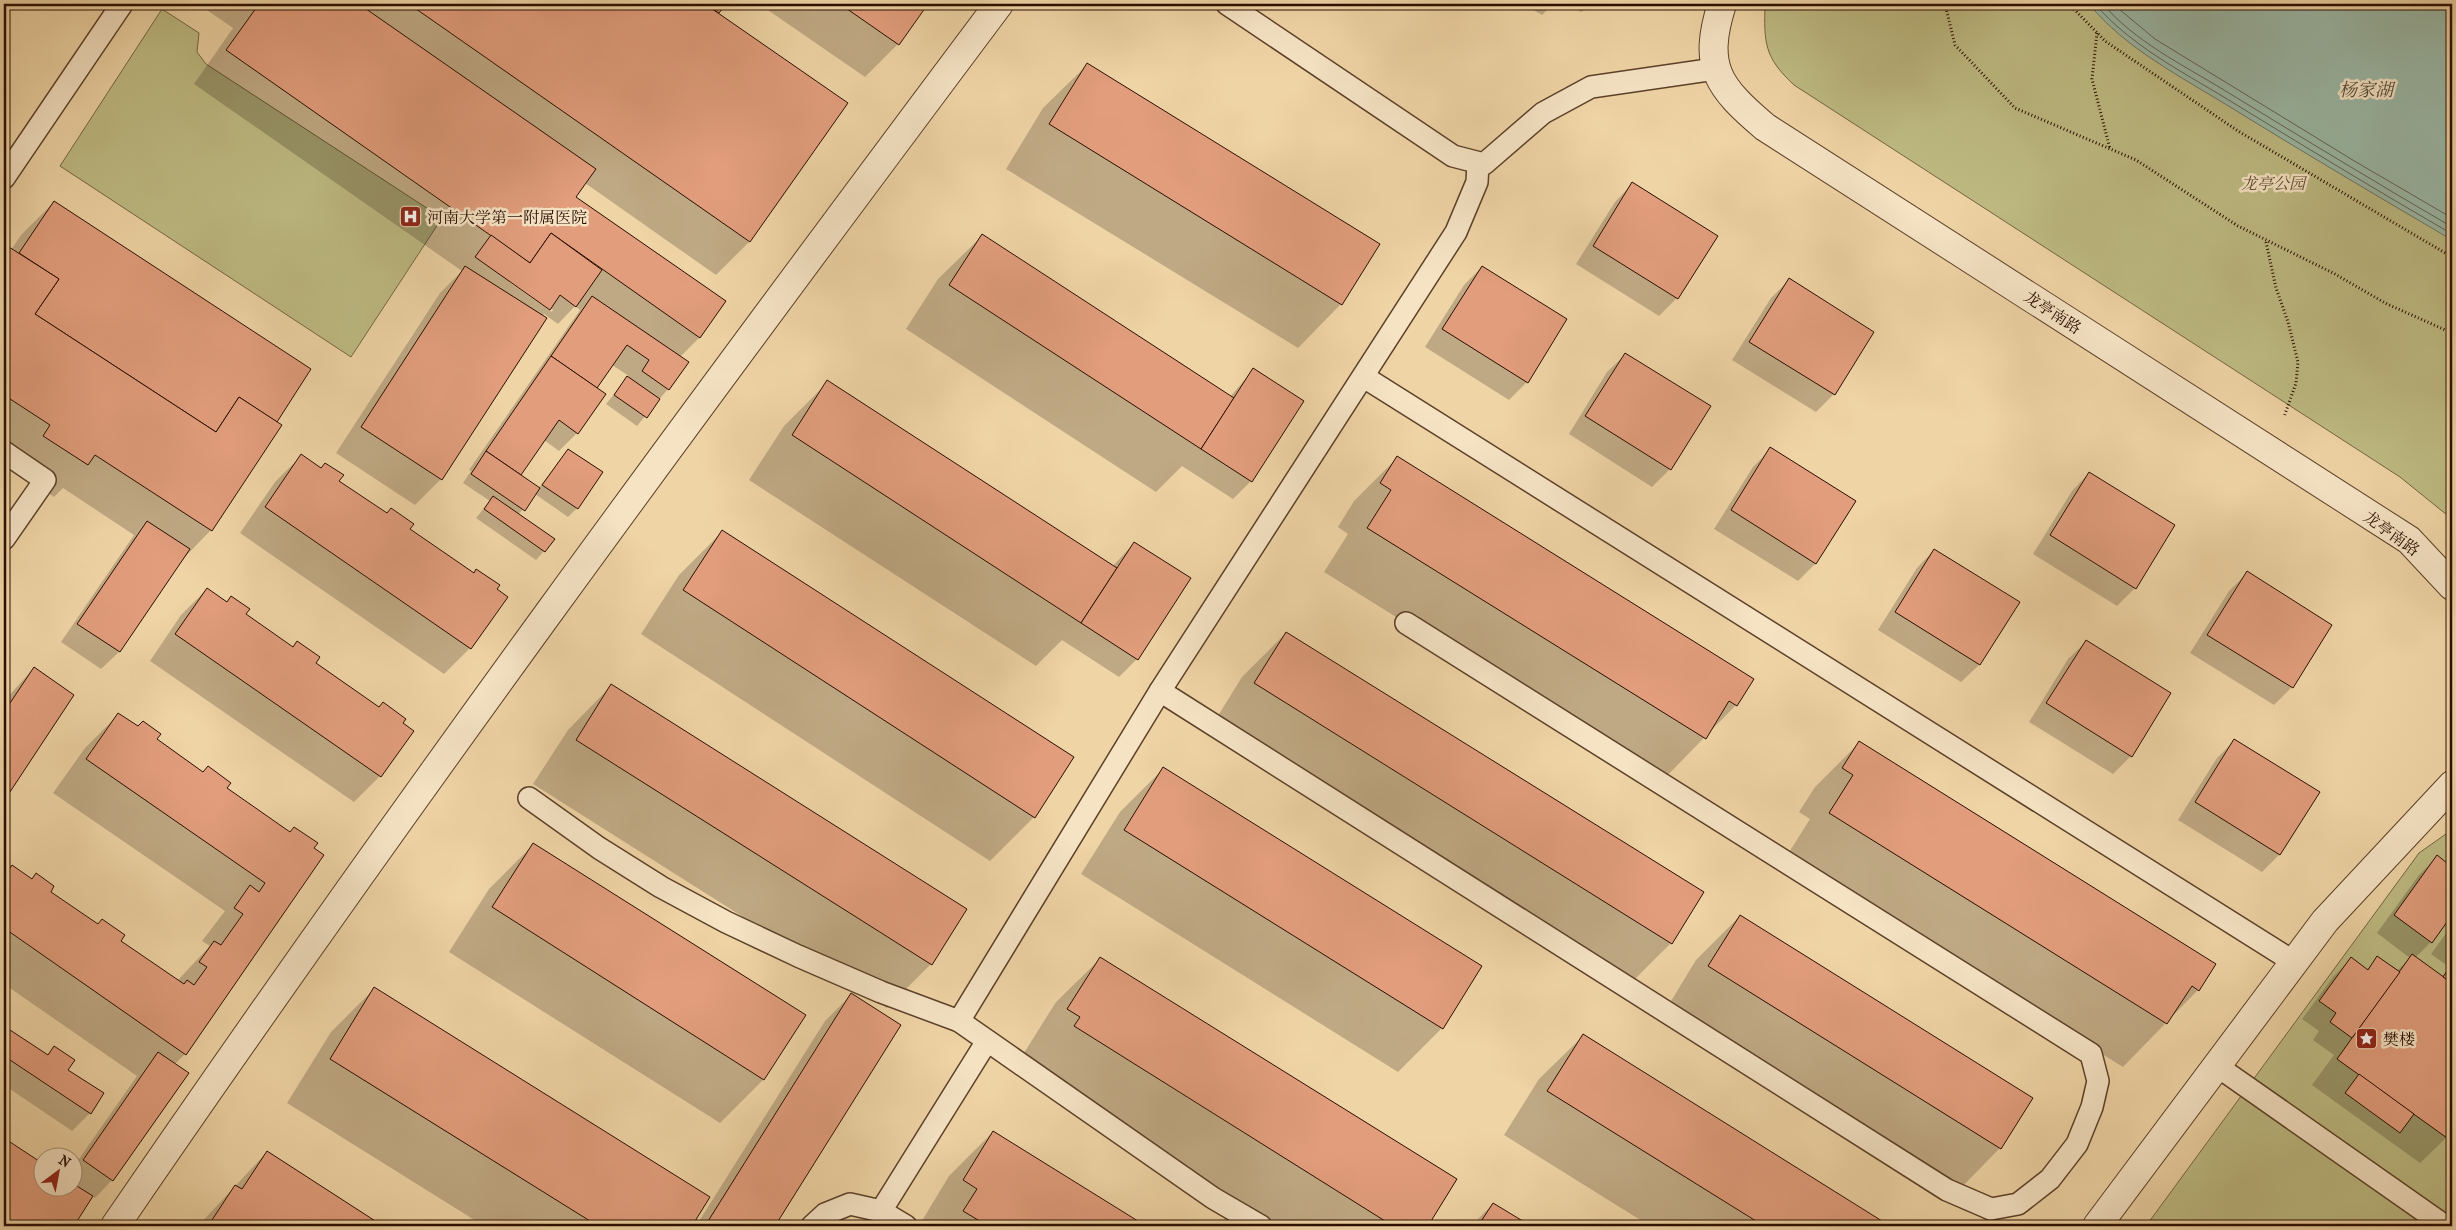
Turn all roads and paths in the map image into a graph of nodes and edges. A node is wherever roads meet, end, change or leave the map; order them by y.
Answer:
1 (122, 4) edge
2 (999, 4) edge
3 (1227, 4) edge
4 (1722, 4) edge
5 (1945, 4) edge
6 (2070, 4) edge
7 (2097, 32) junction
8 (1715, 69) junction
9 (2110, 149) junction
10 (1478, 163) junction
11 (7, 165) edge
12 (2266, 241) junction
13 (2452, 257) edge
14 (2452, 333) edge
15 (1364, 377) junction
16 (4, 452) edge
17 (2272, 453) junction
18 (4, 539) edge
19 (2452, 586) edge
20 (1406, 623) dead end
21 (1160, 691) junction
22 (2452, 785) edge
23 (529, 798) dead end
24 (2294, 962) junction
25 (959, 1021) junction
26 (987, 1041) junction
27 (2217, 1066) junction
28 (881, 1211) junction
29 (115, 1226) edge
30 (812, 1226) edge
31 (906, 1226) edge
32 (1261, 1226) edge
33 (2097, 1226) edge
34 (2439, 1226) edge

1 - 11 lane
2 - 29 street
3 - 10 lane
4 - 8 street, 龙亭南路
5 - 9 path
6 - 7 path
7 - 9 path
7 - 13 path
8 - 10 lane
8 - 17 street, 龙亭南路
9 - 12 path
10 - 15 lane
12 - 14 path
12 - 17 path
15 - 21 lane
15 - 24 lane
16 - 18 lane
17 - 19 street, 龙亭南路
20 - 21 lane
21 - 25 lane
22 - 24 street
23 - 25 lane
24 - 27 street
25 - 26 lane
26 - 28 lane
26 - 32 lane
27 - 33 street
27 - 34 lane
28 - 30 lane
28 - 31 lane

